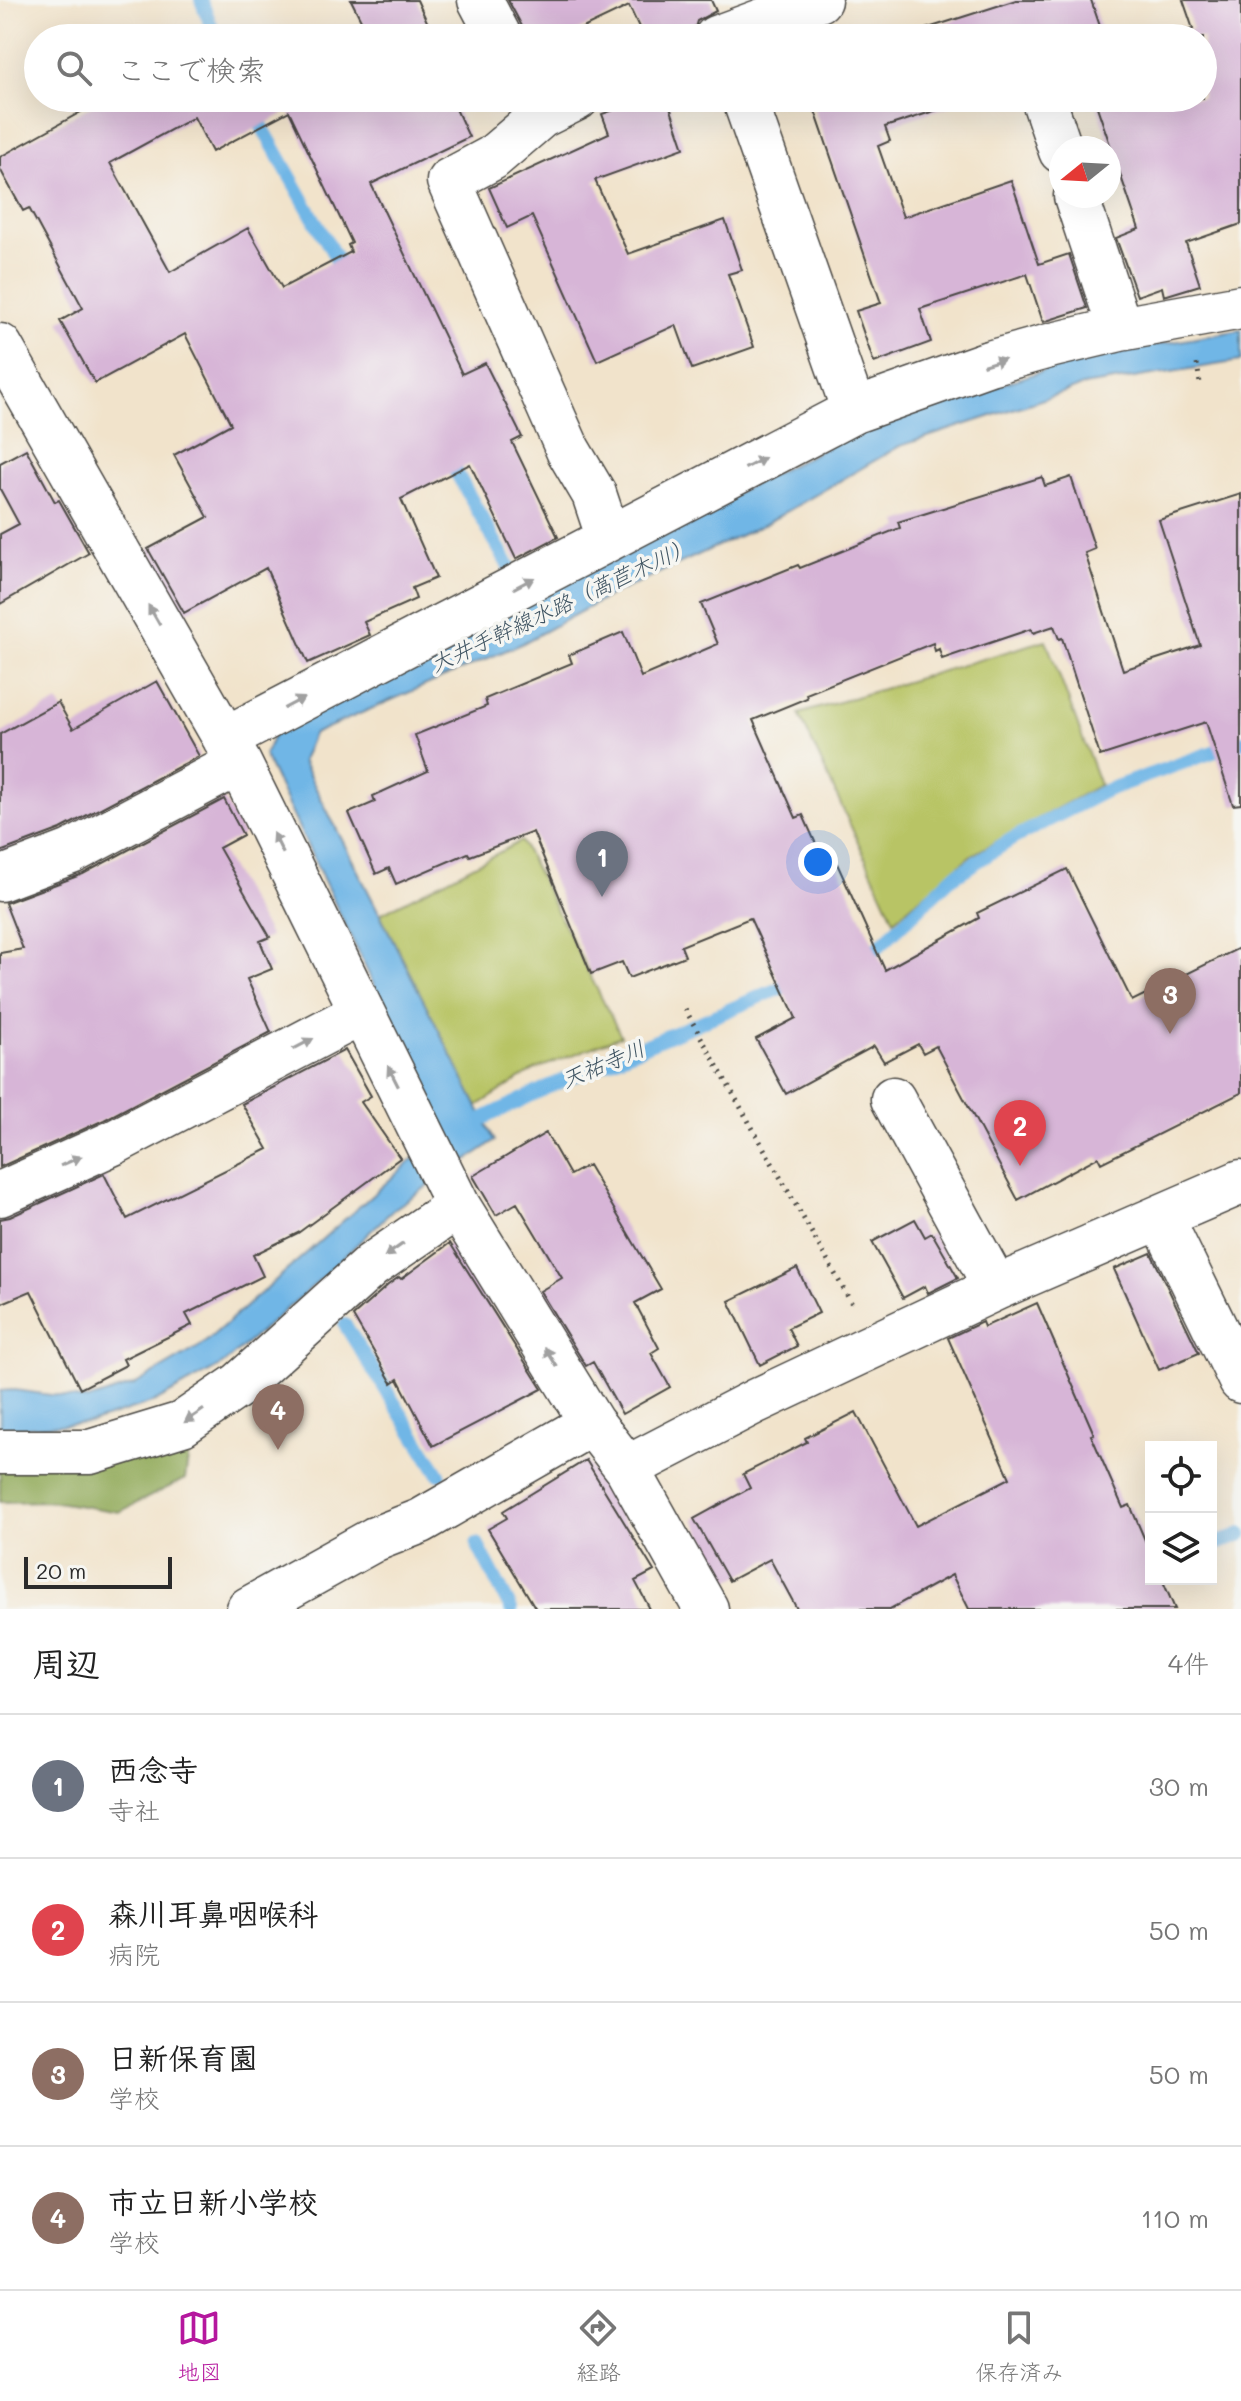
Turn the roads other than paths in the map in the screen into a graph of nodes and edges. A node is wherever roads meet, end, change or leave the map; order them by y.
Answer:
1 (480, 0) edge
2 (819, 0) edge
3 (493, 24) edge
4 (755, 24) edge
5 (541, 112) edge
6 (749, 112) edge
7 (1048, 112) edge
8 (1056, 136) edge
9 (1080, 208) edge
10 (1241, 307) edge
11 (1120, 329) junction
12 (0, 346) edge
13 (854, 411) junction
14 (609, 539) junction
15 (232, 751) junction
16 (0, 879) edge
17 (361, 1013) junction
18 (893, 1099) dead end
19 (443, 1176) junction
20 (1241, 1182) edge
21 (0, 1194) edge
22 (1161, 1217) junction
23 (996, 1288) junction
24 (1241, 1381) edge
25 (592, 1423) junction
26 (0, 1452) edge
27 (627, 1468) junction
28 (249, 1609) edge
29 (706, 1609) edge

1 - 3 street
2 - 4 street
5 - 14 street
6 - 13 street
7 - 8 street
9 - 11 street
10 - 11 street
13 -> 11 street
15 -> 12 street
14 -> 13 street
15 -> 14 street
15 - 16 street
17 -> 15 street
19 -> 17 street
21 -> 17 street
18 - 23 street
25 -> 19 street
19 -> 26 street
20 - 22 street
22 - 23 street
22 - 24 street
23 - 27 street
25 - 27 street
25 - 28 street
27 - 29 street

